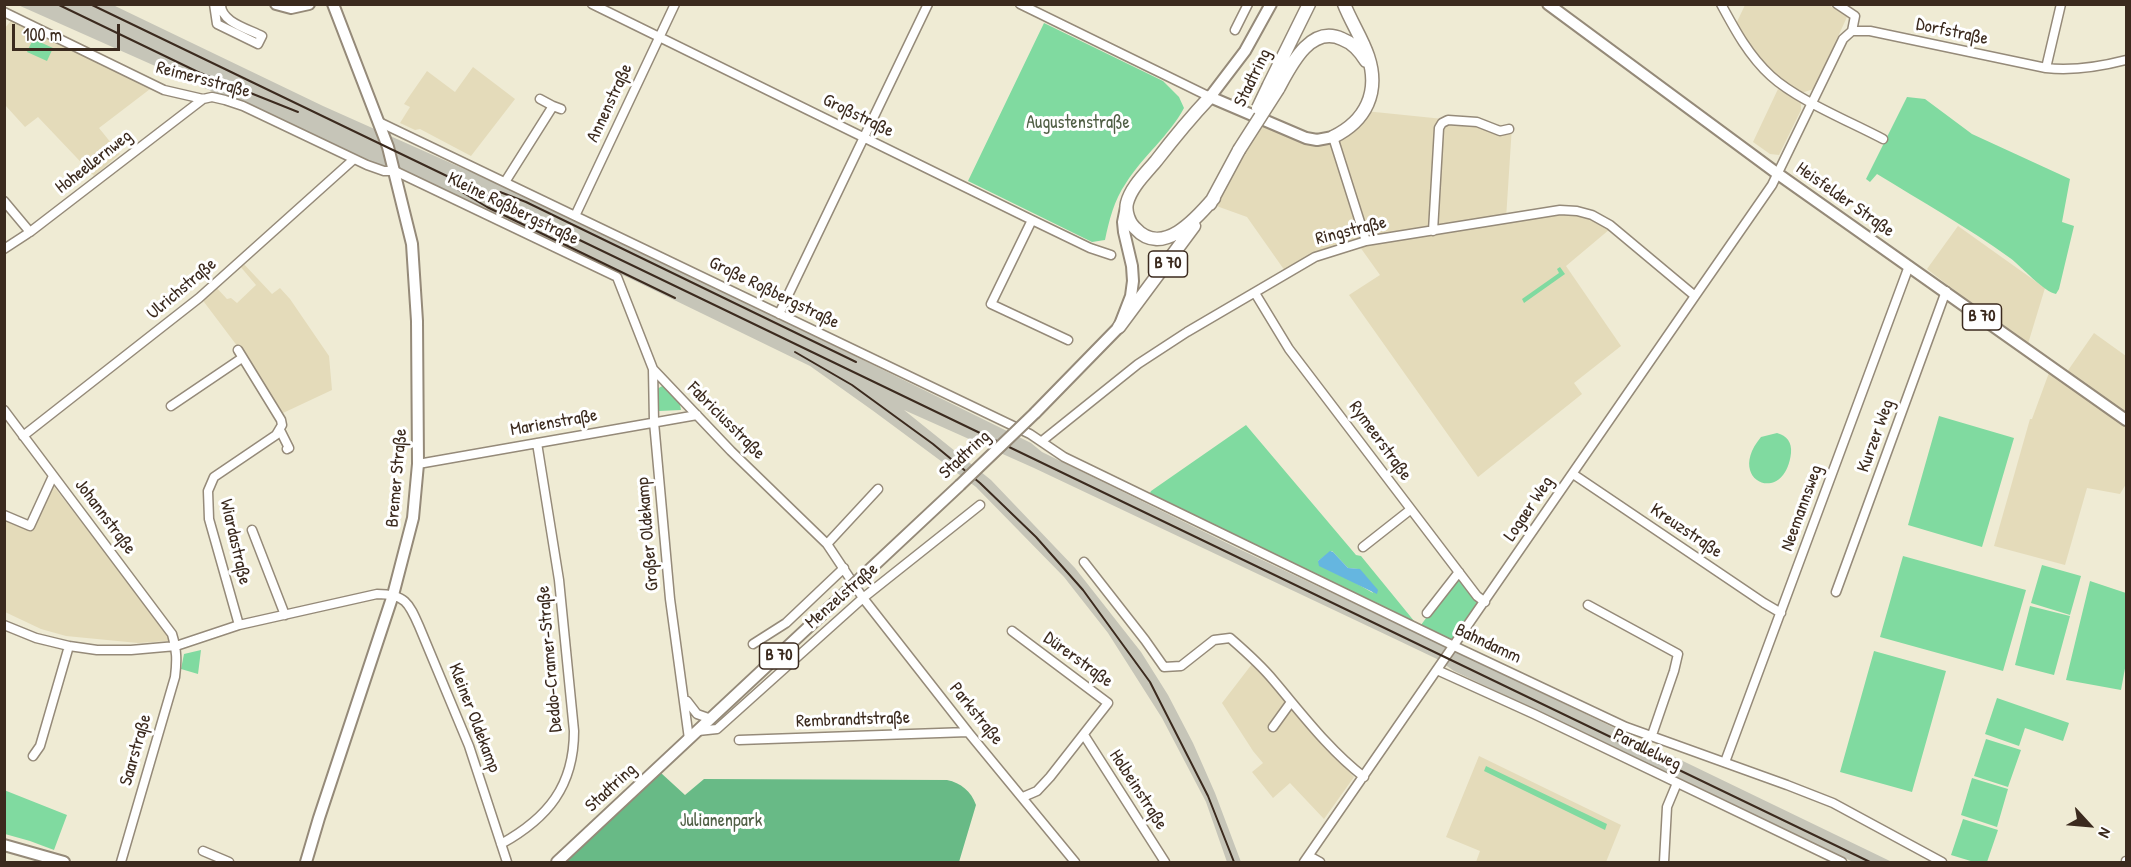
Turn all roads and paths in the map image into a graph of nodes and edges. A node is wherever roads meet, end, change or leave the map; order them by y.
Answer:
1 (214, 4) edge
2 (221, 4) edge
3 (276, 4) edge
4 (309, 4) edge
5 (333, 4) edge
6 (592, 4) edge
7 (675, 4) edge
8 (928, 4) edge
9 (1020, 4) edge
10 (1248, 4) edge
11 (1270, 4) edge
12 (1309, 4) edge
13 (1344, 4) edge
14 (1548, 4) edge
15 (1721, 4) edge
16 (1838, 4) edge
17 (2061, 4) edge
18 (4, 12) edge
19 (1235, 30) dead end
20 (1852, 31) junction
21 (660, 38) junction
22 (2127, 60) edge
23 (2046, 68) junction
24 (1373, 76) junction
25 (1274, 87) junction
26 (1210, 97) junction
27 (203, 99) junction
28 (540, 99) dead end
29 (1813, 103) junction
30 (379, 122) junction
31 (1509, 129) dead end
32 (1333, 137) junction
33 (864, 138) junction
34 (1883, 139) dead end
35 (354, 159) junction
36 (395, 171) junction
37 (1778, 174) junction
38 (504, 182) junction
39 (1214, 198) junction
40 (4, 201) edge
41 (1126, 204) junction
42 (575, 216) junction
43 (1032, 220) junction
44 (1433, 231) junction
45 (30, 232) junction
46 (1366, 242) junction
47 (4, 249) edge
48 (1110, 255) dead end
49 (1909, 266) junction
50 (617, 277) joint
51 (1946, 291) junction
52 (1255, 293) junction
53 (1695, 296) junction
54 (779, 314) junction
55 (1119, 327) junction
56 (1068, 340) dead end
57 (653, 369) junction
58 (171, 406) dead end
59 (5, 412) edge
60 (697, 415) junction
61 (2127, 420) edge
62 (654, 422) junction
63 (280, 430) junction
64 (1030, 434) joint
65 (23, 436) junction
66 (1042, 441) junction
67 (537, 443) junction
68 (287, 449) dead end
69 (418, 464) junction
70 (1573, 474) junction
71 (53, 476) junction
72 (879, 489) dead end
73 (980, 504) dead end
74 (1410, 510) junction
75 (4, 515) edge
76 (252, 530) dead end
77 (827, 544) junction
78 (1363, 547) dead end
79 (1084, 562) dead end
80 (844, 568) junction
81 (1459, 572) junction
82 (1836, 592) dead end
83 (861, 594) junction
84 (393, 595) junction
85 (1485, 603) junction
86 (1588, 605) dead end
87 (1427, 613) dead end
88 (1781, 613) junction
89 (285, 615) junction
90 (4, 625) edge
91 (239, 625) junction
92 (1012, 631) dead end
93 (753, 644) dead end
94 (69, 646) junction
95 (176, 646) junction
96 (1454, 646) junction
97 (1437, 670) junction
98 (684, 696) junction
99 (1291, 702) junction
100 (711, 719) junction
101 (1273, 727) dead end
102 (698, 731) junction
103 (968, 732) junction
104 (1084, 735) junction
105 (1652, 735) junction
106 (689, 739) junction
107 (739, 740) dead end
108 (33, 756) dead end
109 (1725, 762) junction
110 (1364, 777) junction
111 (1677, 783) junction
112 (1023, 797) junction
113 (501, 844) junction
114 (4, 845) edge
115 (203, 851) dead end
116 (1307, 859) edge
117 (1069, 860) edge
118 (64, 862) edge
119 (121, 862) edge
120 (229, 862) edge
121 (306, 862) edge
122 (507, 862) edge
123 (557, 862) edge
124 (1165, 862) edge
125 (1320, 862) edge
126 (1664, 862) edge
127 (1842, 862) edge
128 (1942, 862) edge

1 - 2 street
3 - 4 main road
5 - 30 main road, Bremer Straße
6 - 21 street, Großstraße
7 - 21 street, Annenstraße
8 - 33 street
9 - 26 street
10 - 19 street
11 - 26 main road, B 70
12 - 25 highway, Stadtring
13 - 24 highway
14 - 37 main road, Heisfelder Straße / B 70
15 - 29 street
16 - 20 street
17 - 23 street
18 - 27 street, Reimersstraße
20 - 23 street, Dorfstraße
20 - 29 street
21 - 33 street, Großstraße
21 - 42 street, Annenstraße
22 - 23 street, Dorfstraße
24 - 25 highway, B 70
24 - 32 highway
25 - 39 highway, Stadtring / B 70, bridge
26 - 32 main road
26 - 41 highway, B 70
27 - 35 street, Reimersstraße
27 - 45 street, Hoheellernweg
28 - 38 street
29 - 34 street
29 - 37 street
30 - 36 main road, Bremer Straße
30 - 38 street, Große Roßbergstraße
31 - 44 street
32 - 46 street
33 - 43 street, Großstraße
33 - 54 street
35 - 36 street, Reimersstraße
35 - 65 street, Ulrichstraße
36 - 50 street, Kleine Roßbergstraße
36 - 69 main road, Bremer Straße
37 - 49 main road, Heisfelder Straße / B 70
37 - 53 street, Logaer Weg
38 - 42 street, Große Roßbergstraße
39 - 41 highway
39 - 55 highway, Stadtring / B 70
40 - 45 street
41 - 55 main road, B 70
42 - 54 street, Große Roßbergstraße
43 - 48 street, Großstraße
43 - 56 street
44 - 46 street, Ringstraße
44 - 53 street, Ringstraße
45 - 47 street, Hoheellernweg
46 - 52 street, Ringstraße
49 - 51 main road, Heisfelder Straße / B 70
49 - 88 street, Neemannsweg
50 - 57 street, Fabriciusstraße
51 - 61 main road, Heisfelder Straße / B 70
51 - 82 street, Kurzer Weg
52 - 66 street, Ringstraße
52 - 74 street, Rymeerstraße
53 - 70 street, Logaer Weg
54 - 64 street, Große Roßbergstraße
55 - 100 main road, Stadtring / B 70, bridge
57 - 60 street, Fabriciusstraße
57 - 62 street, Großer Oldekamp
58 - 63 street
59 - 65 street, Johannstraße
60 - 62 street, Marienstraße
60 - 77 street, Fabriciusstraße
62 - 67 street, Marienstraße
62 - 98 street, Großer Oldekamp
63 - 68 street
63 - 91 street, Wiardastraße
64 - 66 street, Bahndamm
65 - 71 street, Johannstraße
66 - 96 street, Bahndamm
67 - 69 street, Marienstraße
67 - 113 street, Deddo-Cramer-Straße
69 - 84 main road, Bremer Straße
70 - 85 street, Logaer Weg
70 - 88 street, Kreuzstraße
71 - 75 street
71 - 95 street, Johannstraße
72 - 77 street
73 - 83 street, Menzelstraße
74 - 78 street
74 - 81 street, Rymeerstraße
76 - 89 street
77 - 80 street, Fabriciusstraße
79 - 99 street
80 - 83 street, Fabriciusstraße
80 - 93 street
81 - 85 street, Rymeerstraße
81 - 87 street
83 - 102 street, Menzelstraße
83 - 103 street, Parkstraße
84 - 89 street
84 - 113 street, Kleiner Oldekamp
84 - 121 main road, Bremer Straße
85 - 96 street, Logaer Weg
86 - 105 street
88 - 109 street, Neemannsweg
89 - 91 street
90 - 94 street
91 - 95 street
92 - 104 street, Dürerstraße
94 - 95 street
94 - 108 street
95 - 119 street, Saarstraße
96 - 97 street, Logaer Weg
96 - 105 street, Bahndamm
97 - 110 street, Logaer Weg
97 - 111 street, Parallelweg
98 - 100 street
98 - 106 street, Großer Oldekamp
99 - 101 street
99 - 110 street
100 - 102 main road, Stadtring / B 70
102 - 106 main road, Stadtring / B 70
103 - 107 street, Rembrandtstraße
103 - 112 street, Parkstraße
104 - 112 street, Dürerstraße
104 - 124 street, Holbeinstraße
105 - 109 street, Bahndamm
106 - 123 main road, Stadtring / B 70
109 - 128 street, Bahndamm
110 - 116 street, Logaer Weg
111 - 126 street
111 - 127 street, Parallelweg
112 - 117 street, Parkstraße
113 - 122 street, Kleiner Oldekamp
114 - 118 main road
115 - 120 street
116 - 125 street

